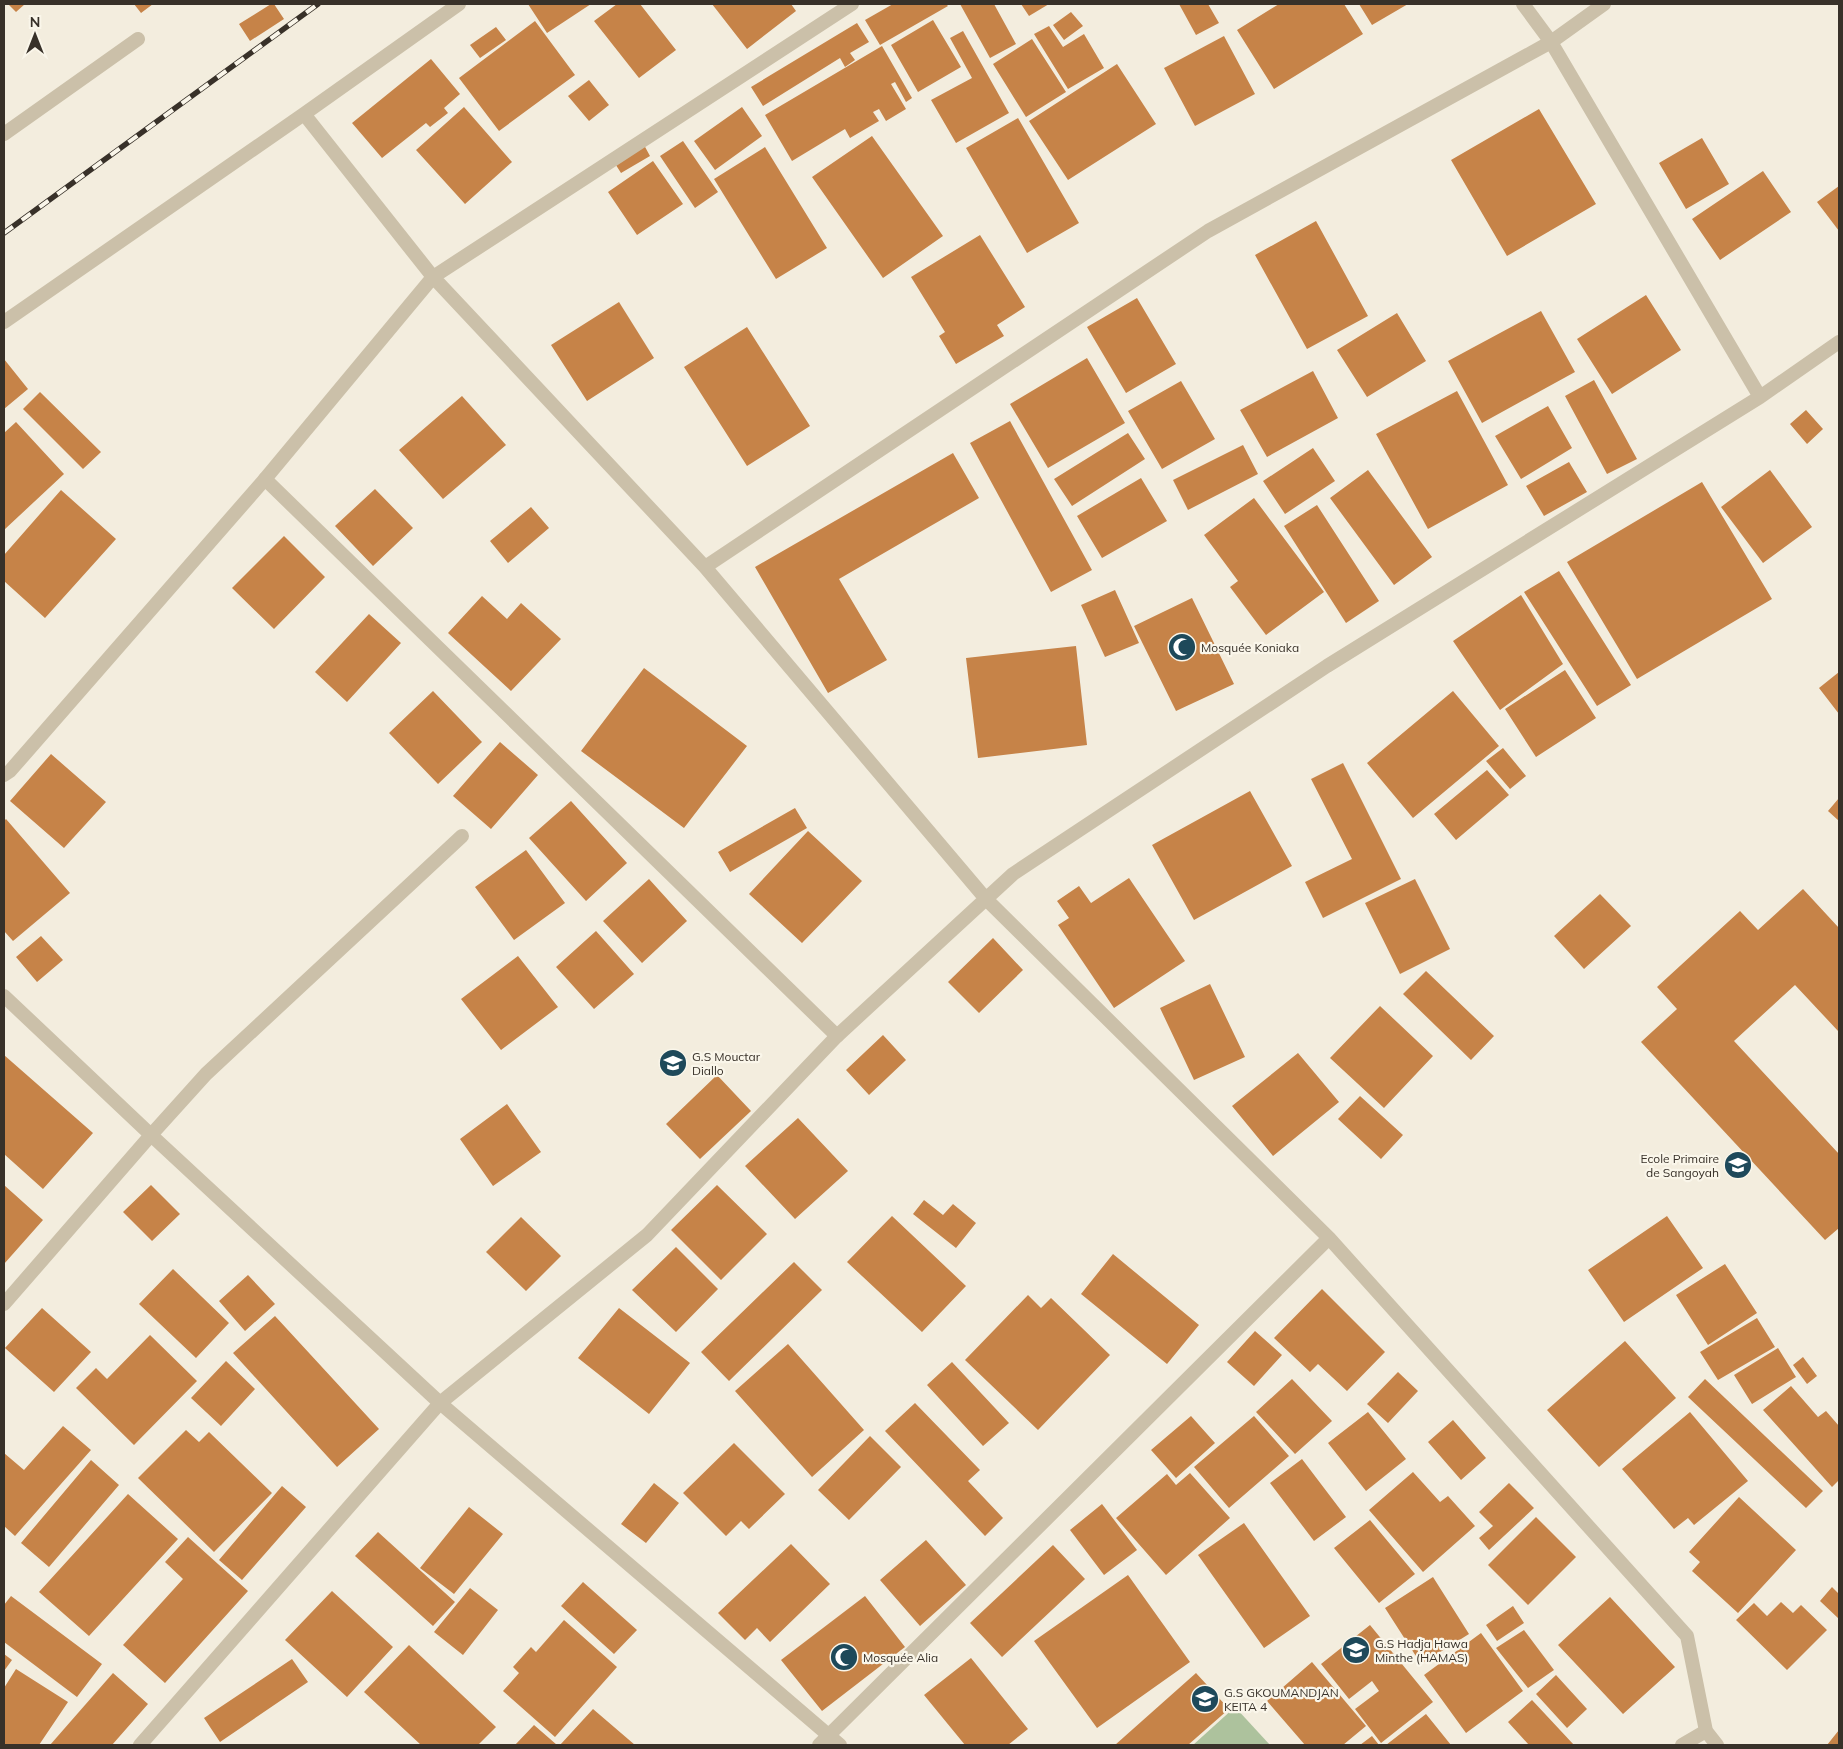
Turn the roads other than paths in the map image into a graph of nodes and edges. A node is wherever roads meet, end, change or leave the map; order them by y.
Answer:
1 (459, 4) edge
2 (852, 4) edge
3 (1523, 4) edge
4 (1604, 4) edge
5 (138, 40) dead end
6 (1551, 42) junction
7 (304, 114) junction
8 (4, 134) edge
9 (433, 277) junction
10 (4, 322) edge
11 (1839, 342) edge
12 (1760, 397) junction
13 (265, 478) junction
14 (706, 567) junction
15 (4, 775) edge
16 (462, 836) dead end
17 (986, 899) junction
18 (4, 996) edge
19 (837, 1036) junction
20 (151, 1135) junction
21 (1329, 1238) junction
22 (4, 1304) edge
23 (440, 1402) junction
24 (1706, 1731) junction
25 (824, 1740) edge
26 (140, 1745) edge
27 (840, 1745) edge
28 (1682, 1745) edge
29 (1716, 1745) edge

1 - 7 street
2 - 9 street
3 - 6 street
4 - 6 street
5 - 8 street
6 - 12 street
6 - 14 street
7 - 9 street
7 - 10 street
9 - 13 street
9 - 14 street
11 - 12 street
12 - 17 street
13 - 15 street
13 - 19 street
14 - 17 street
16 - 20 street
17 - 19 street
17 - 21 street
18 - 20 street
19 - 23 street
20 - 22 street
20 - 23 street
21 - 24 street
21 - 25 street
23 - 25 street
23 - 26 street
24 - 28 street
24 - 29 street
25 - 27 street

